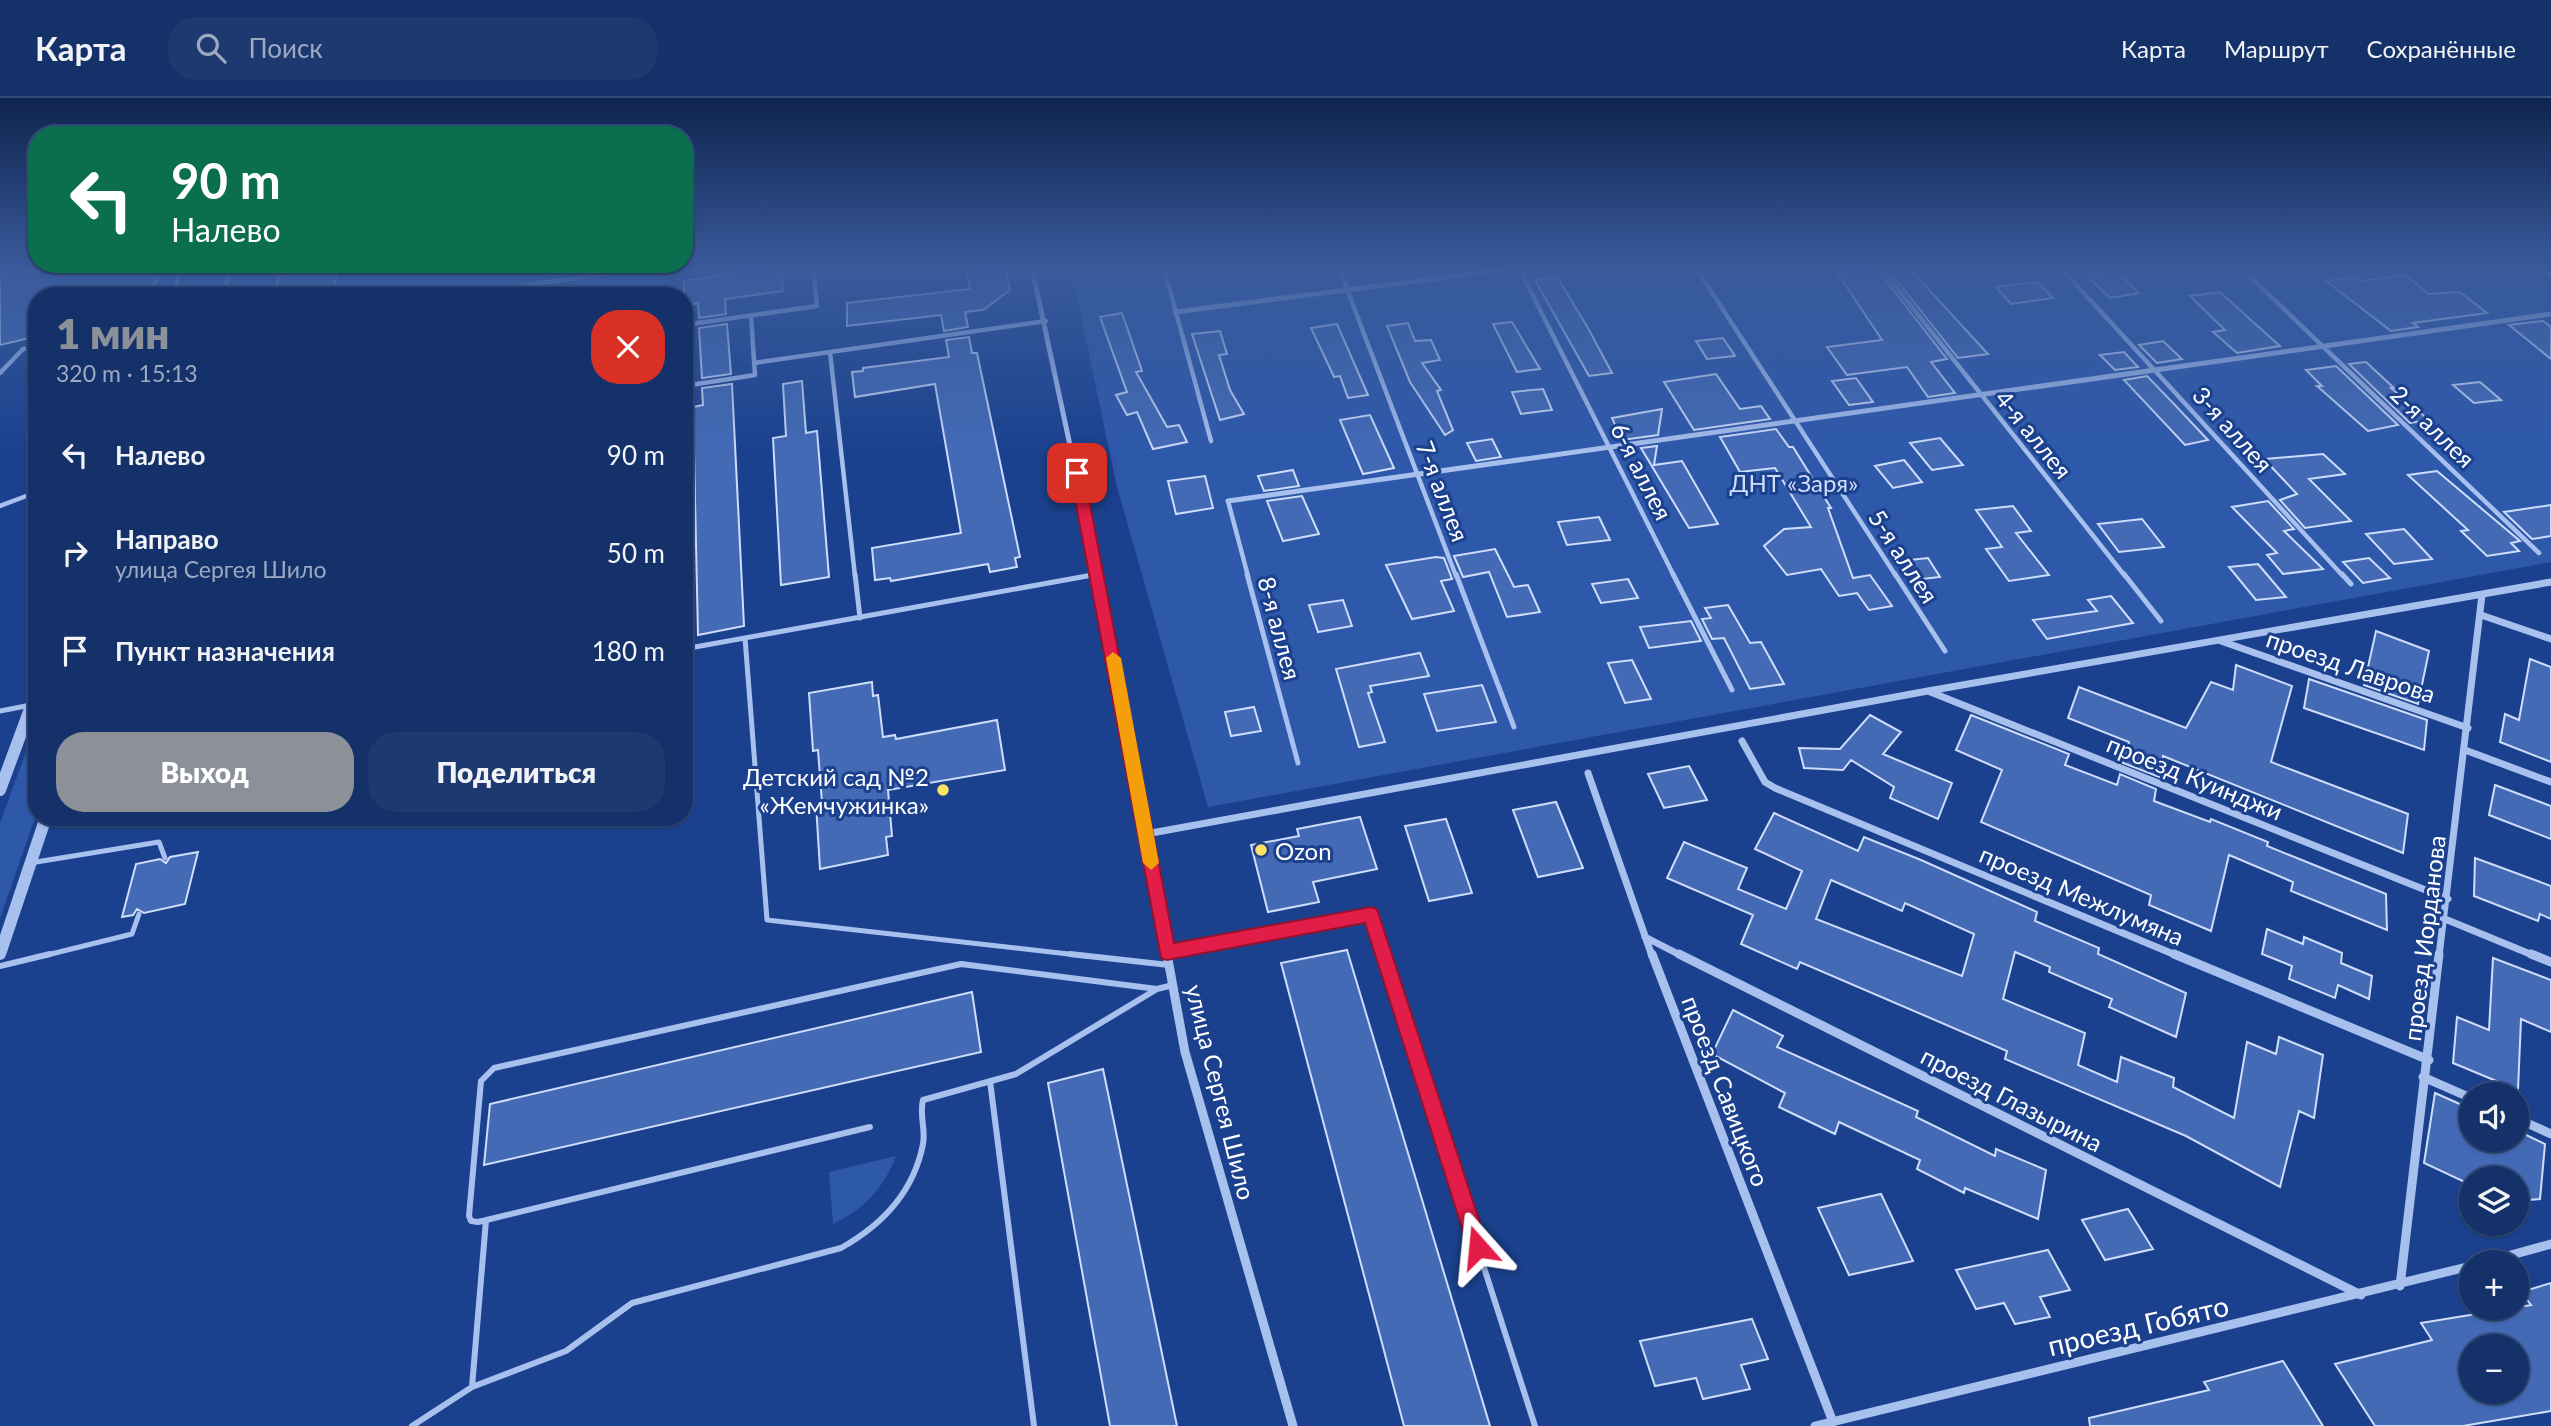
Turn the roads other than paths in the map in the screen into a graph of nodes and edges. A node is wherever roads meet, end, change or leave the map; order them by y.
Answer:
1 (752, 330) edge
2 (984, 330) edge
3 (1048, 330) edge
4 (1180, 330) edge
5 (1363, 330) edge
6 (1551, 330) edge
7 (1736, 330) edge
8 (1930, 330) edge
9 (2119, 330) edge
10 (2307, 330) edge
11 (2438, 330) edge
12 (2324, 346) junction
13 (28, 348) edge
14 (831, 352) junction
15 (754, 363) junction
16 (2156, 370) junction
17 (0, 373) edge
18 (693, 385) edge
19 (1981, 395) junction
20 (1794, 421) junction
21 (1212, 441) dead end
22 (1611, 447) junction
23 (1419, 474) junction
24 (28, 495) edge
25 (1228, 501) joint
26 (0, 506) edge
27 (2539, 553) dead end
28 (1098, 574) junction
29 (2551, 582) edge
30 (2350, 584) dead end
31 (2483, 594) junction
32 (2481, 615) junction
33 (860, 618) junction
34 (2161, 621) dead end
35 (745, 638) junction
36 (2551, 639) edge
37 (2221, 640) junction
38 (693, 647) edge
39 (1945, 651) dead end
40 (1732, 690) dead end
41 (1928, 691) junction
42 (28, 706) edge
43 (0, 711) edge
44 (28, 712) edge
45 (1514, 727) dead end
46 (2468, 728) junction
47 (1742, 741) dead end
48 (2465, 750) junction
49 (1298, 764) dead end
50 (1588, 773) dead end
51 (2, 777) edge
52 (2551, 782) edge
53 (0, 790) edge
54 (43, 826) edge
55 (1146, 834) junction
56 (165, 858) dead end
57 (30, 863) junction
58 (2448, 899) junction
59 (139, 914) dead end
60 (2445, 919) junction
61 (1645, 937) junction
62 (1167, 952) junction
63 (0, 954) edge
64 (2551, 962) edge
65 (1169, 965) junction
66 (0, 966) edge
67 (1173, 985) junction
68 (1157, 989) junction
69 (2429, 1060) junction
70 (2423, 1077) junction
71 (990, 1081) junction
72 (2459, 1093) edge
73 (2529, 1124) edge
74 (870, 1127) dead end
75 (2551, 1134) edge
76 (486, 1220) junction
77 (2551, 1244) edge
78 (2529, 1250) edge
79 (2459, 1269) edge
80 (2400, 1286) junction
81 (2361, 1295) junction
82 (472, 1387) junction
83 (1833, 1422) junction
84 (412, 1426) edge
85 (1034, 1426) edge
86 (1293, 1426) edge
87 (1535, 1426) edge
88 (1815, 1426) edge

1 - 15 lane
2 - 14 lane
3 - 28 street, улица Сергея Шило
4 - 21 lane
5 - 23 lane, 7-я аллея
6 - 22 lane, 6-я аллея
7 - 20 lane, 5-я аллея
8 - 19 lane, 4-я аллея
9 - 16 lane, 3-я аллея
10 - 12 lane, 2-я аллея
11 - 12 street
12 - 16 street
12 - 27 lane, 2-я аллея
13 - 17 lane
14 - 15 lane
14 - 33 lane
15 - 18 lane
16 - 19 street
16 - 30 lane, 3-я аллея
19 - 20 street
19 - 34 lane, 4-я аллея
20 - 22 street
20 - 39 lane, 5-я аллея
22 - 23 street
22 - 40 lane, 6-я аллея
23 - 25 street
23 - 45 lane, 7-я аллея
24 - 26 lane
25 - 49 lane, 8-я аллея
28 - 33 lane
28 - 55 street, улица Сергея Шило
29 - 31 street
31 - 32 street, проезд Иорданова
31 - 37 street
32 - 36 street
32 - 46 street, проезд Иорданова
33 - 35 lane
35 - 38 lane
35 - 65 lane
37 - 41 street
37 - 46 street, проезд Лаврова
41 - 55 street
41 - 58 street, проезд Куинджи
42 - 43 lane
44 - 51 street
46 - 48 street, проезд Иорданова
47 - 69 street, проезд Межлумяна
48 - 52 street
48 - 58 street, проезд Иорданова
50 - 61 street, проезд Савицкого
51 - 53 street
54 - 57 street
55 - 62 street, улица Сергея Шило
56 - 57 lane
57 - 63 street
58 - 60 street, проезд Иорданова
59 - 66 lane
60 - 64 street
60 - 69 street, проезд Иорданова
61 - 81 street, проезд Глазырина
61 - 83 street, проезд Савицкого
62 - 65 street, улица Сергея Шило
62 - 87 lane
65 - 67 street, улица Сергея Шило
67 - 68 lane
67 - 86 street, улица Сергея Шило
68 - 71 lane
68 - 76 lane
69 - 70 street, проезд Иорданова
70 - 72 street
70 - 80 street, проезд Иорданова
71 - 82 lane
71 - 85 lane
73 - 75 street
74 - 76 lane
76 - 82 lane
77 - 78 street
79 - 80 street, проезд Гобято
80 - 81 street, проезд Гобято
81 - 83 street, проезд Гобято
82 - 84 lane
83 - 88 street, проезд Гобято

